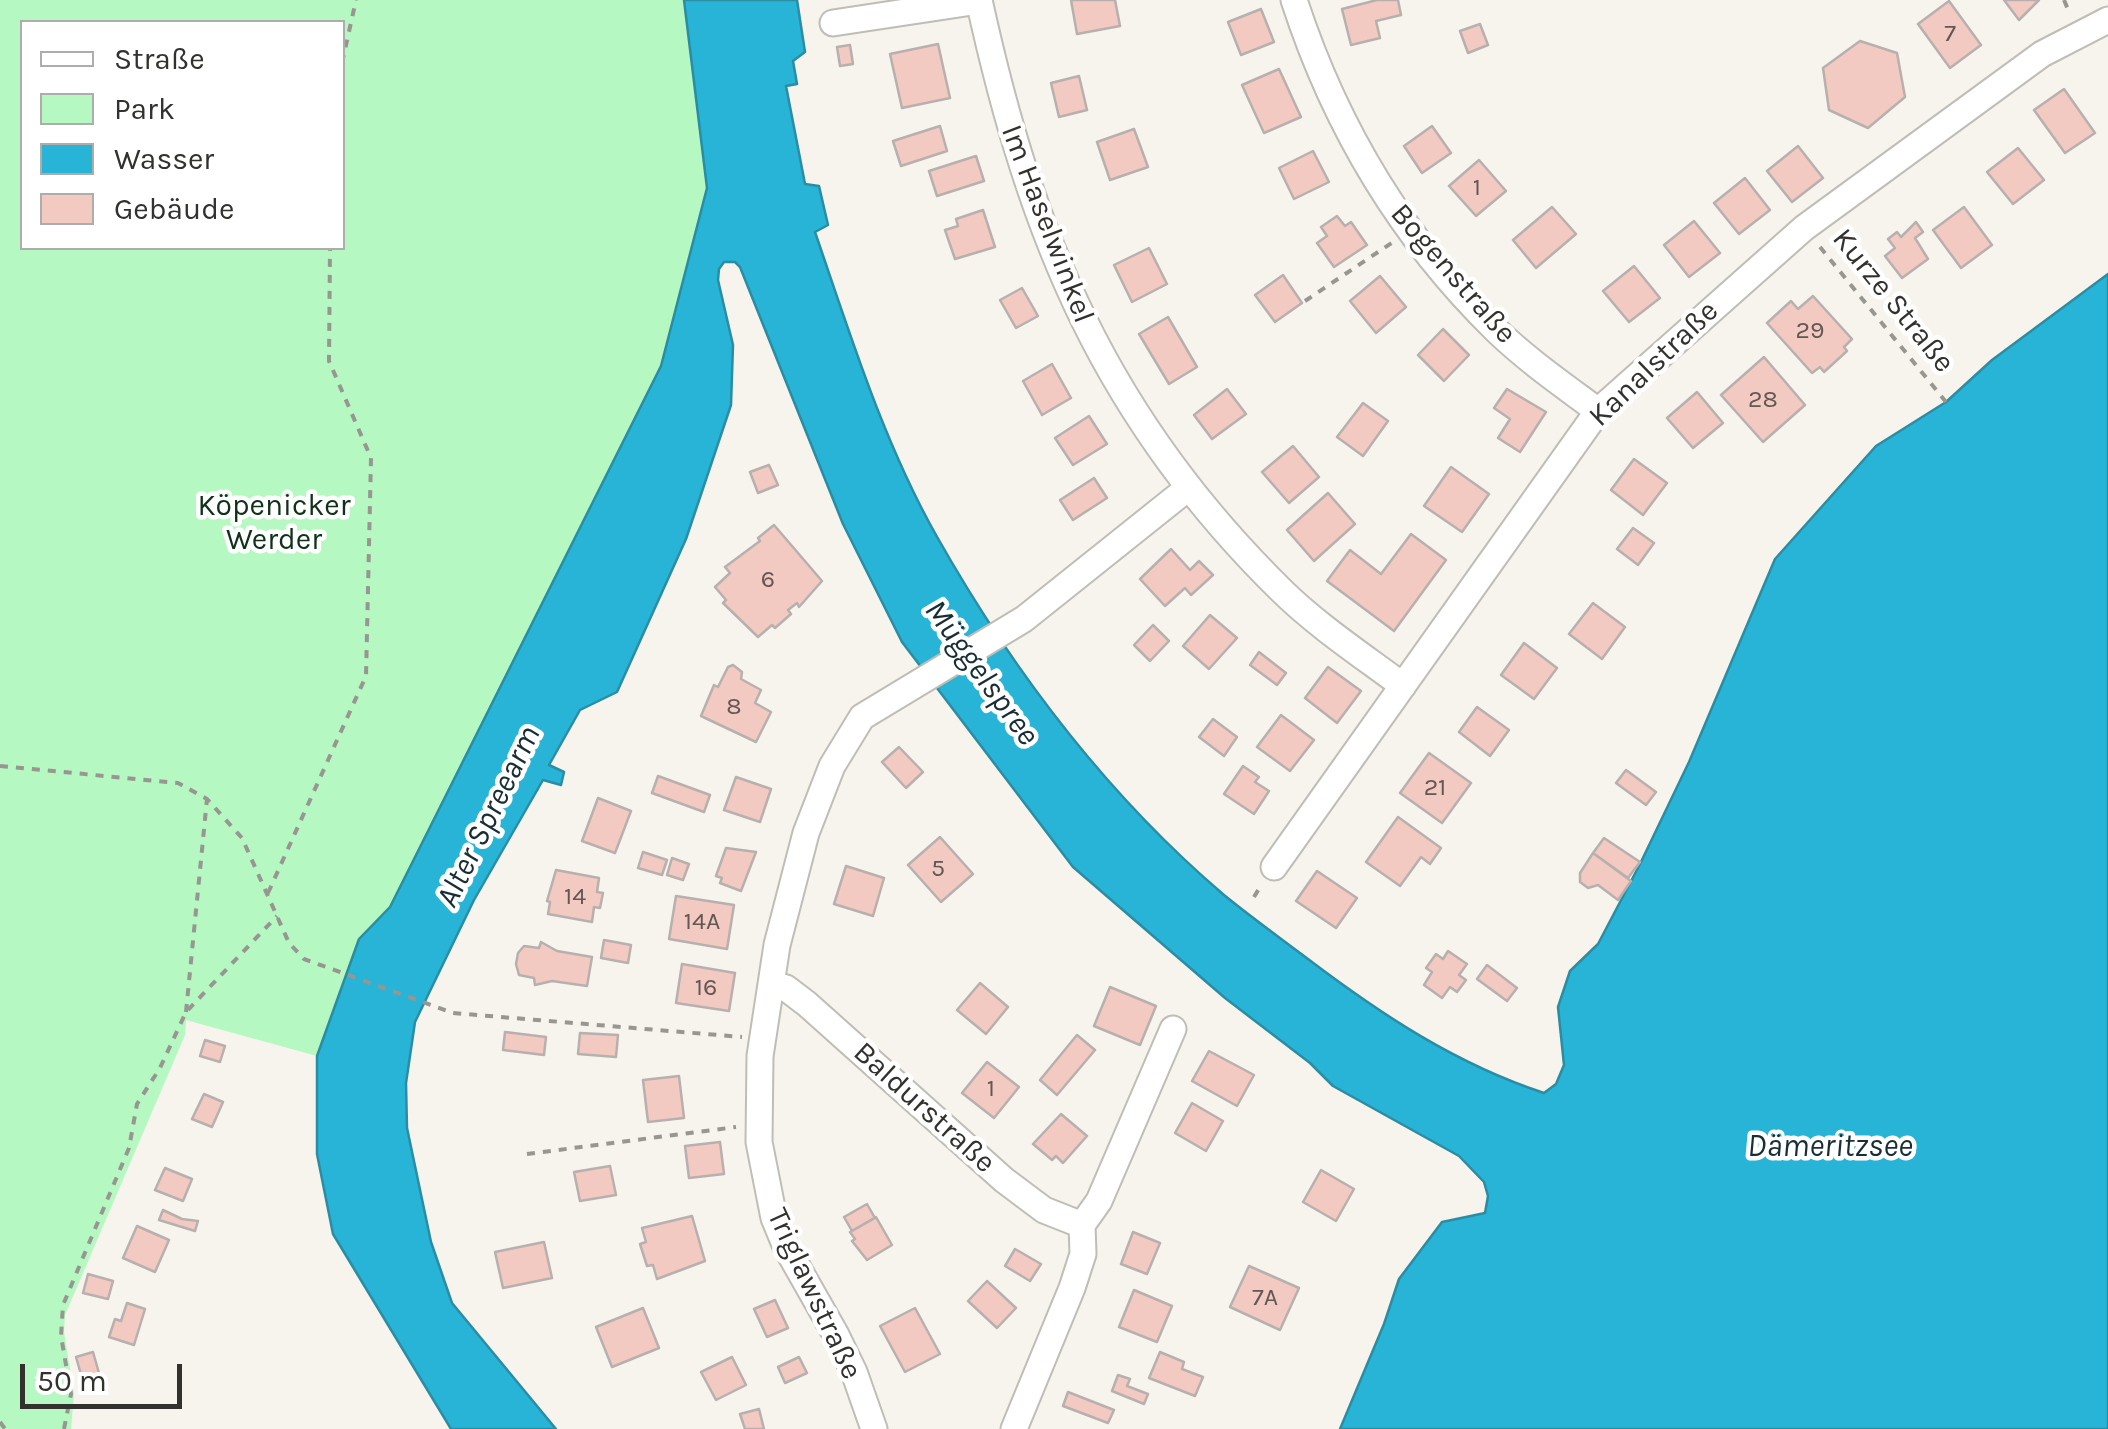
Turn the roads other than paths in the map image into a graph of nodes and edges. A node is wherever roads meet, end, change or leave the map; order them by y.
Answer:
1 (979, 0) edge
2 (1294, 0) edge
3 (2108, 20) edge
4 (833, 23) dead end
5 (1598, 411) junction
6 (1188, 488) junction
7 (1403, 686) junction
8 (1274, 867) dead end
9 (772, 984) junction
10 (1173, 1029) dead end
11 (1082, 1226) junction
12 (874, 1429) edge
13 (1014, 1429) edge

1 - 4 street
1 - 6 street, Im Haselwinkel
2 - 5 street, Bogenstraße
3 - 5 street, Kanalstraße
5 - 7 street, Kanalstraße
6 - 7 street, Im Haselwinkel
6 - 9 street, Triglawstraße
7 - 8 street, Kanalstraße
9 - 11 street, Baldurstraße
9 - 12 street, Triglawstraße
10 - 11 street
11 - 13 street

